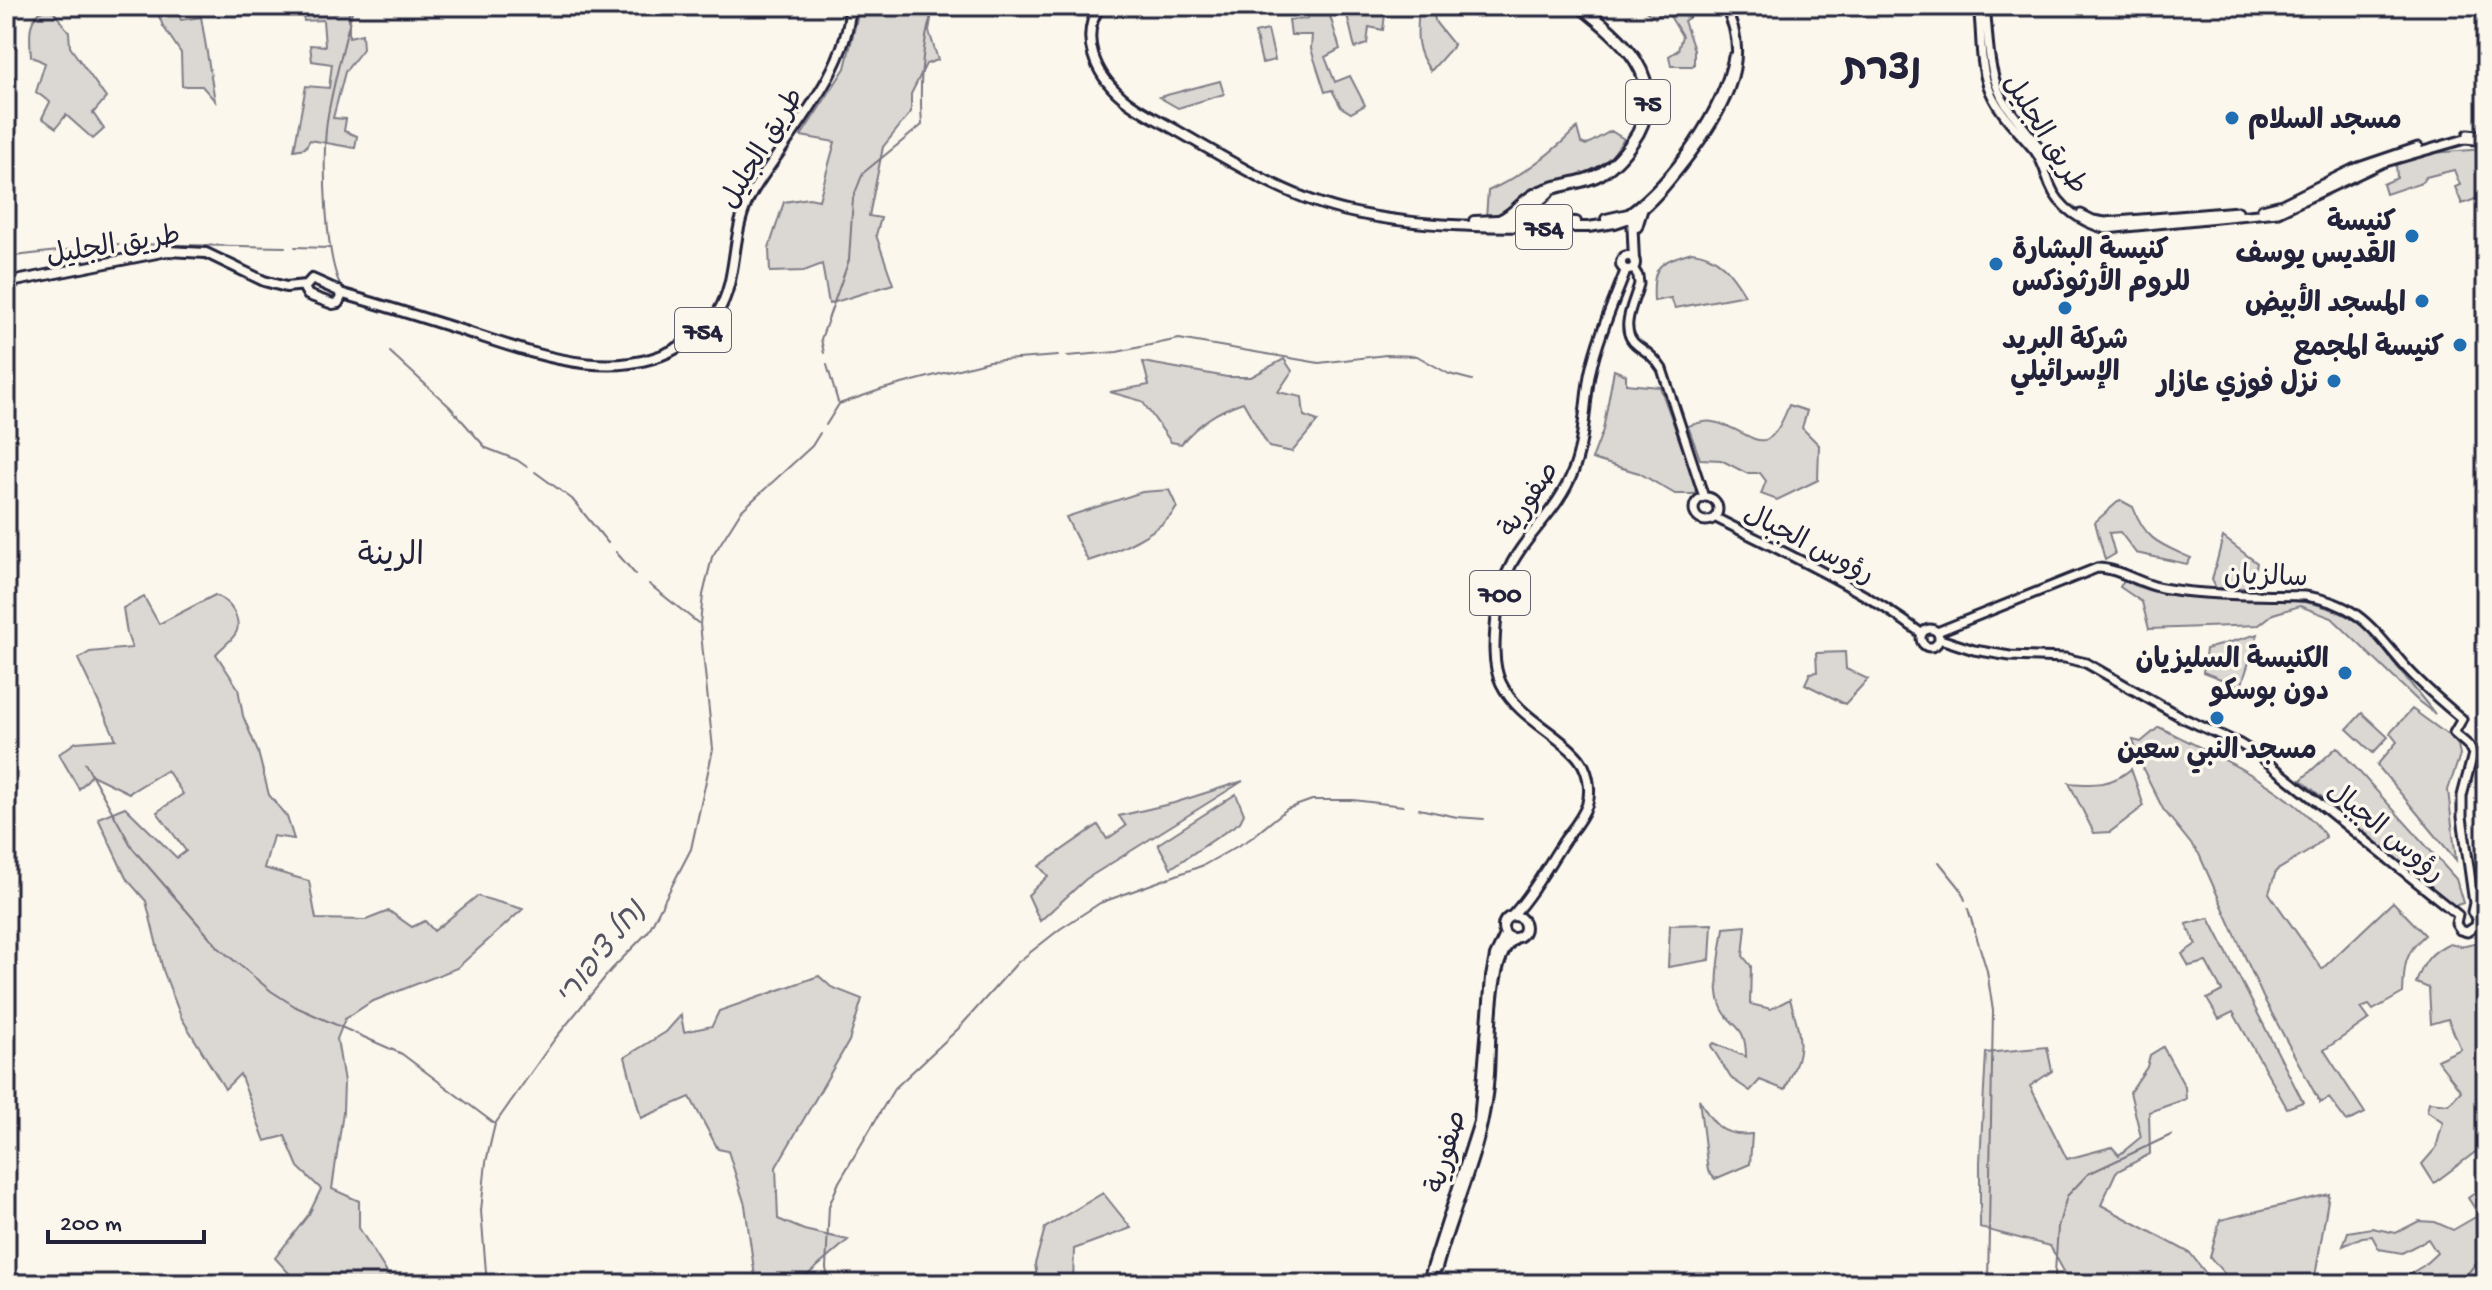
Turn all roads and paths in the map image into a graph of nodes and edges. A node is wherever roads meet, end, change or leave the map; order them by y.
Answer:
1 (850, 6) edge
2 (1100, 6) edge
3 (1580, 6) edge
4 (1721, 6) edge
5 (1978, 6) edge
6 (1985, 6) edge
7 (2486, 138) edge
8 (1535, 199) junction
9 (1642, 211) junction
10 (1630, 217) junction
11 (1501, 220) junction
12 (1548, 220) junction
13 (1524, 222) junction
14 (1619, 222) junction
15 (1453, 223) junction
16 (2092, 223) junction
17 (1634, 237) junction
18 (1629, 264) junction
19 (6, 283) edge
20 (306, 288) junction
21 (340, 296) junction
22 (1704, 497) junction
23 (1716, 518) junction
24 (1921, 633) junction
25 (1938, 635) junction
26 (1532, 894) junction
27 (2472, 912) junction
28 (2458, 915) junction
29 (1512, 916) junction
30 (1523, 920) junction
31 (1510, 937) junction
32 (1430, 1284) edge

1 - 21 main road, طريق الجليل / 754
2 - 15 main road, 754
3 - 8 highway, 75
4 - 9 street
4 - 10 street
5 - 16 street, طريق الجليل
6 - 16 street, طريق الجليل
7 - 16 street
8 - 11 highway
8 - 12 highway
8 - 13 highway
9 - 10 street
9 - 17 main road
10 - 12 main road, 754
10 - 14 main road, 754
10 - 17 main road, صفورية / 700
11 - 13 main road, 754
11 - 15 main road, 754
12 - 13 main road, 754
13 - 14 main road, 754
13 - 15 main road, 754
14 - 17 main road
17 - 18 main road, صفورية / 700
18 - 22 street
18 - 26 main road, صفورية / 700
19 - 20 main road, طريق الجليل
20 - 21 main road
20 - 21 main road
22 - 23 street
22 - 23 street
23 - 24 street, رؤوس الجبال
24 - 25 street
24 - 25 street
25 - 27 street, سالزيان
25 - 28 street, رؤوس الجبال
26 - 29 main road, صفورية / 700
26 - 30 main road, صفورية / 700
27 - 28 street
27 - 28 street
29 - 30 main road
29 - 31 main road, 700
30 - 31 main road, 700
31 - 32 main road, صفورية / 700

